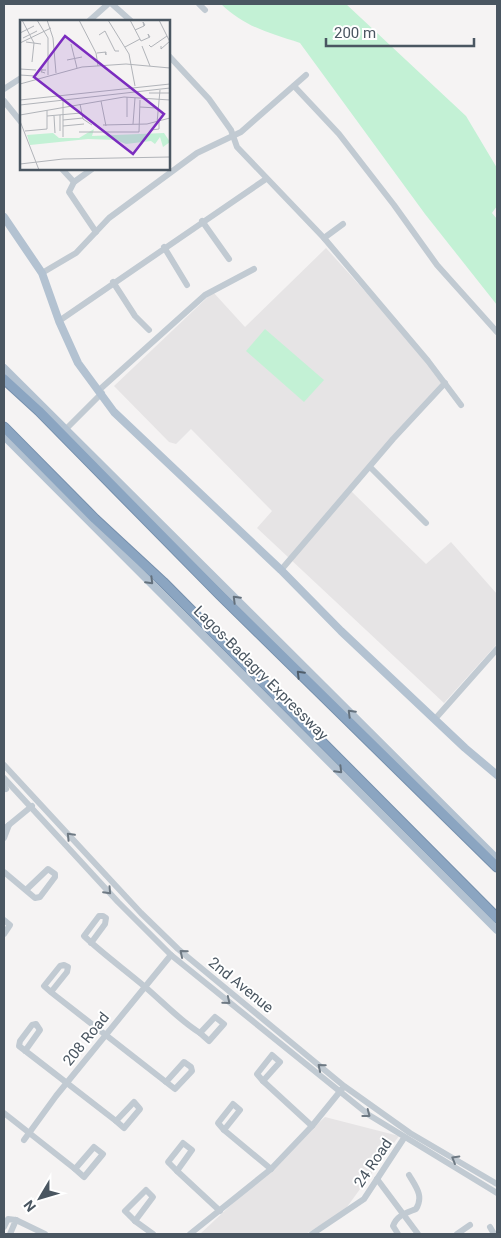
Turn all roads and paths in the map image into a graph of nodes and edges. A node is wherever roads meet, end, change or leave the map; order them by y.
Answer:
1 (108, 4) edge
2 (112, 4) edge
3 (198, 4) edge
4 (205, 10) dead end
5 (90, 20) edge
6 (130, 20) edge
7 (170, 57) edge
8 (306, 75) dead end
9 (20, 79) edge
10 (294, 86) junction
11 (4, 88) edge
12 (4, 101) edge
13 (20, 121) edge
14 (232, 137) junction
15 (63, 170) edge
16 (91, 170) edge
17 (266, 179) junction
18 (74, 182) junction
19 (4, 217) edge
20 (202, 221) junction
21 (343, 224) dead end
22 (96, 232) junction
23 (324, 238) junction
24 (164, 247) junction
25 (229, 259) dead end
26 (254, 268) dead end
27 (42, 273) junction
28 (113, 282) junction
29 (188, 284) dead end
30 (59, 322) junction
31 (150, 330) dead end
32 (497, 332) edge
33 (4, 368) edge
34 (4, 379) edge
35 (445, 383) junction
36 (100, 392) junction
37 (461, 405) dead end
38 (4, 427) edge
39 (66, 428) junction
40 (4, 436) edge
41 (370, 467) junction
42 (426, 523) dead end
43 (281, 570) junction
44 (497, 651) edge
45 (435, 719) junction
46 (4, 765) edge
47 (497, 775) edge
48 (4, 778) edge
49 (36, 801) junction
50 (30, 807) junction
51 (6, 826) edge
52 (4, 838) edge
53 (497, 859) edge
54 (497, 867) edge
55 (4, 872) edge
56 (26, 890) junction
57 (497, 918) edge
58 (4, 920) edge
59 (497, 930) edge
60 (4, 934) edge
61 (91, 943) dead end
62 (171, 955) junction
63 (145, 987) junction
64 (51, 992) dead end
65 (106, 1034) junction
66 (200, 1034) dead end
67 (25, 1051) dead end
68 (263, 1081) dead end
69 (166, 1082) dead end
70 (66, 1083) junction
71 (344, 1086) junction
72 (339, 1092) junction
73 (4, 1113) edge
74 (116, 1121) dead end
75 (312, 1126) junction
76 (224, 1130) dead end
77 (30, 1133) junction
78 (404, 1138) junction
79 (24, 1140) dead end
80 (75, 1169) junction
81 (271, 1169) junction
82 (177, 1171) dead end
83 (409, 1175) dead end
84 (377, 1179) junction
85 (497, 1184) edge
86 (497, 1193) edge
87 (220, 1211) junction
88 (403, 1214) junction
89 (16, 1220) junction
90 (135, 1221) junction
91 (470, 1225) dead end
92 (4, 1227) edge
93 (490, 1227) dead end
94 (10, 1234) edge
95 (45, 1234) edge
96 (153, 1234) edge
97 (190, 1234) edge
98 (312, 1234) edge
99 (398, 1234) edge
100 (418, 1234) edge
101 (457, 1234) edge
102 (494, 1234) edge

1 - 5 street
2 - 6 street
3 - 4 street
7 - 14 street
8 - 10 street
9 - 11 street
10 - 14 street
10 - 32 street
12 - 13 street
14 - 17 street
14 - 22 street
15 - 18 street
16 - 18 street
17 - 20 street
17 - 23 street
18 - 22 street
19 - 27 main road
20 - 24 street
20 - 25 street
21 - 23 street
22 - 27 street
23 - 35 street
24 - 28 street
24 - 29 street
26 - 36 street
27 - 30 main road
28 - 30 street
28 - 31 street
30 - 36 main road
33 - 39 main road
54 -> 34 highway, Lagos-Badagry Expressway
35 - 37 street
35 - 41 street
36 - 39 street
36 - 43 main road
38 - 57 highway, Lagos-Badagry Expressway
53 -> 39 main road
40 -> 59 main road, Lagos-Badagry Expressway
41 - 42 street
41 - 43 street
43 - 45 main road
44 - 45 street
45 - 47 main road
46 - 49 street, 2nd Avenue
48 - 50 street, 2nd Avenue
49 - 50 street
71 -> 49 street, 2nd Avenue
50 - 51 street
50 -> 62 street, 2nd Avenue
51 - 52 street
55 - 56 street
56 - 56 street
58 - 60 street
61 - 63 street
62 - 63 street, 208 Road
62 -> 72 street, 2nd Avenue
63 - 65 street, 208 Road
63 - 66 street
64 - 65 street
65 - 69 street
65 - 70 street, 208 Road
67 - 70 street
68 - 75 street
70 - 74 street
70 - 77 street, 208 Road
71 - 72 street
85 -> 71 street, 2nd Avenue
72 - 75 street
72 -> 78 street, 2nd Avenue
73 - 77 street
75 - 81 street
76 - 81 street
77 - 79 street, 208 Road
77 - 80 street
78 - 84 street, 24 Road
78 - 86 street, 2nd Avenue
80 - 80 street
81 - 87 street
82 - 87 street
83 - 88 street
84 - 88 street
84 - 98 street, 24 Road
87 - 97 street
88 - 99 street
88 - 100 street
89 - 92 street
89 - 94 street
89 - 95 street
90 - 90 street
90 - 96 street
91 - 101 street
93 - 102 street

